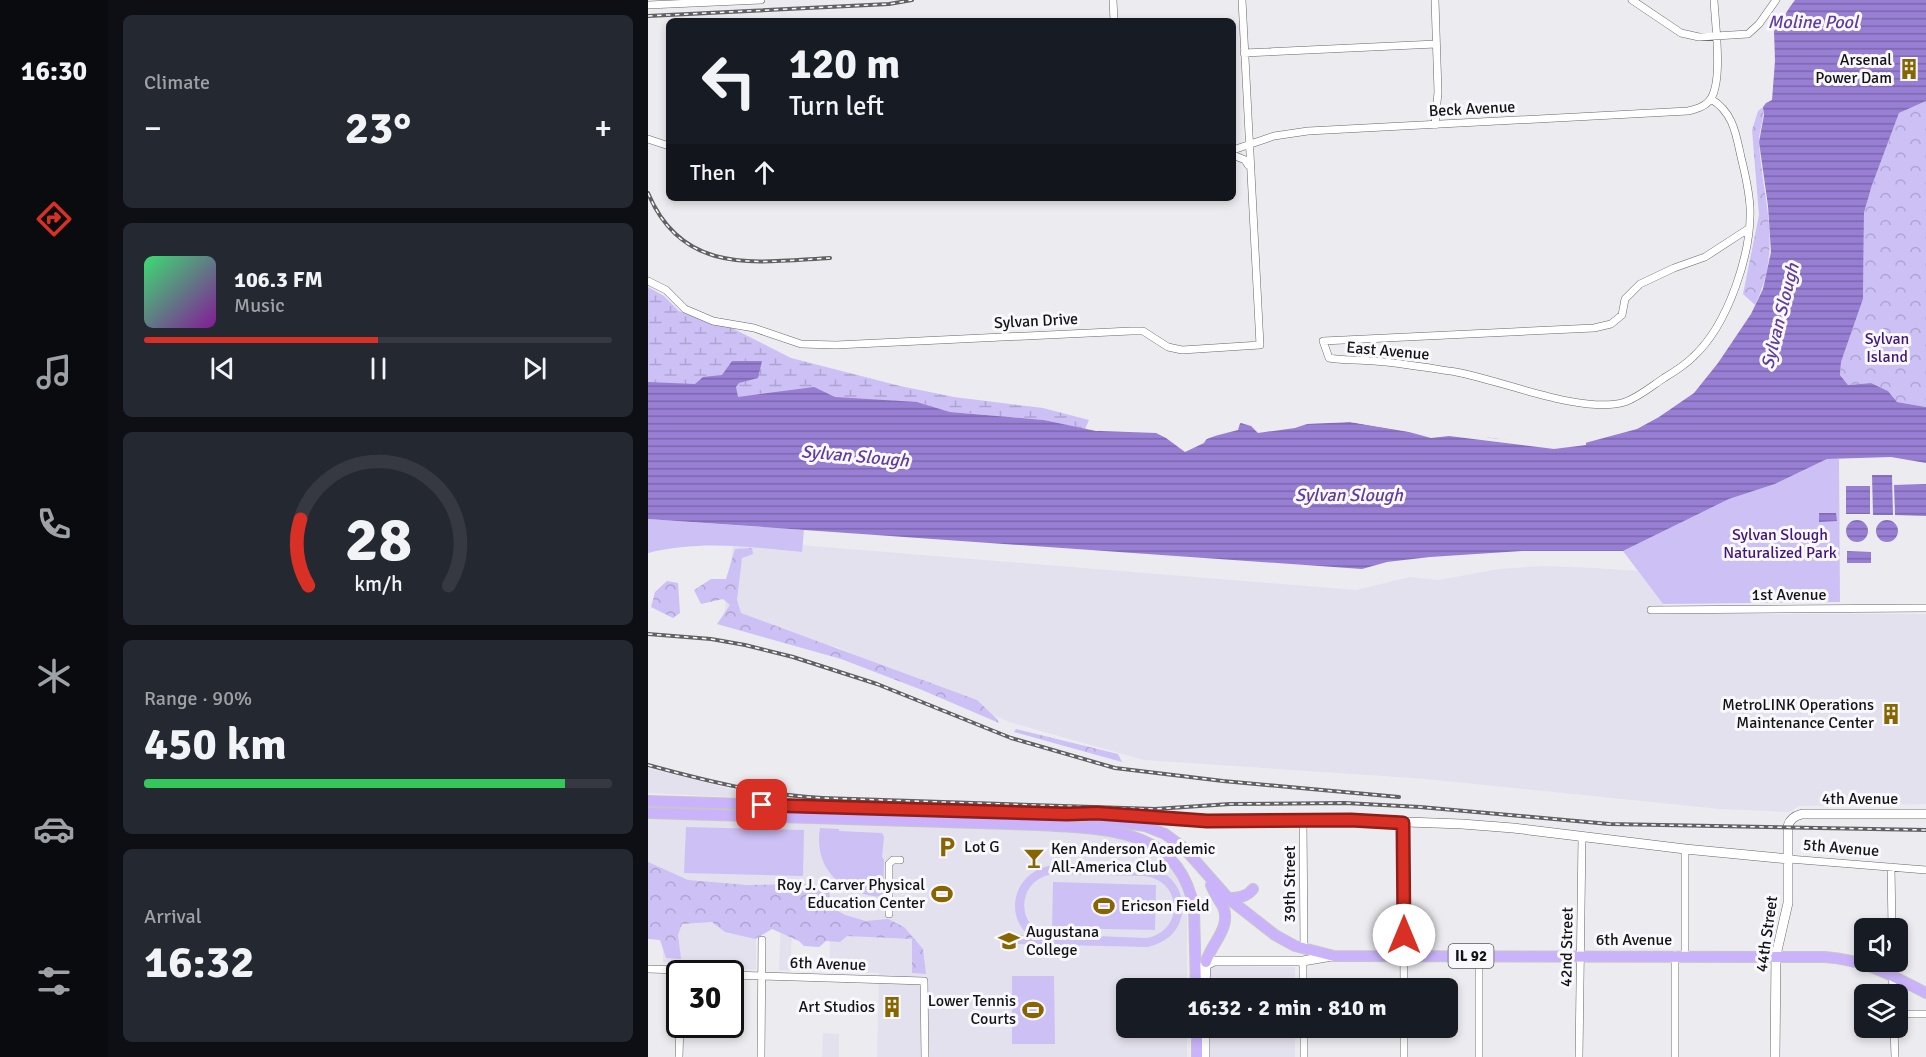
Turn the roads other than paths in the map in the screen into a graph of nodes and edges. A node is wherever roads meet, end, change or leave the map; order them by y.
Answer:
1 (761, 0) edge
2 (1113, 0) edge
3 (1242, 0) edge
4 (1435, 0) edge
5 (1632, 0) edge
6 (1714, 0) edge
7 (1776, 0) edge
8 (648, 6) edge
9 (1114, 18) edge
10 (1716, 36) junction
11 (1436, 44) junction
12 (1244, 53) junction
13 (1711, 99) junction
14 (1435, 124) junction
15 (648, 139) edge
16 (1248, 144) junction
17 (666, 145) edge
18 (1236, 149) edge
19 (1236, 156) edge
20 (1249, 168) junction
21 (1748, 228) junction
22 (648, 282) edge
23 (1926, 608) edge
24 (1651, 610) dead end
25 (648, 801) edge
26 (648, 813) edge
27 (1067, 814) junction
28 (1926, 814) edge
29 (1794, 817) joint
30 (1303, 820) junction
31 (1403, 823) junction
32 (1582, 837) junction
33 (1685, 849) junction
34 (1789, 859) junction
35 (900, 860) dead end
36 (1199, 864) junction
37 (1891, 867) junction
38 (1926, 870) edge
39 (1253, 889) dead end
40 (1228, 898) junction
41 (889, 914) dead end
42 (1892, 918) edge
43 (762, 940) dead end
44 (1304, 948) junction
45 (1580, 955) junction
46 (1680, 955) junction
47 (1776, 955) junction
48 (1334, 956) junction
49 (1404, 956) junction
50 (1479, 957) junction
51 (1303, 961) junction
52 (1206, 963) junction
53 (648, 969) edge
54 (666, 971) edge
55 (1893, 972) edge
56 (744, 975) edge
57 (762, 976) junction
58 (1893, 976) junction
59 (1196, 978) edge
60 (1198, 978) edge
61 (1205, 978) edge
62 (1303, 978) edge
63 (1404, 978) edge
64 (1893, 984) edge
65 (1926, 993) edge
66 (1908, 1014) edge
67 (1926, 1014) edge
68 (680, 1038) edge
69 (1197, 1038) edge
70 (1205, 1038) edge
71 (1304, 1038) edge
72 (1404, 1038) edge
73 (1894, 1038) edge
74 (679, 1057) edge
75 (761, 1057) edge
76 (925, 1057) edge
77 (1197, 1057) edge
78 (1205, 1057) edge
79 (1304, 1057) edge
80 (1404, 1057) edge
81 (1479, 1057) edge
82 (1579, 1057) edge
83 (1676, 1057) edge
84 (1775, 1057) edge
85 (1894, 1057) edge

1 - 8 street
2 - 9 street
3 - 12 street, Sylvan Drive
4 - 11 street
5 - 10 street
6 - 10 street
7 - 10 street
10 - 13 street
11 - 12 street
11 - 14 street
12 - 16 street, Sylvan Drive
13 - 14 street, Beck Avenue
13 - 21 street, East Avenue
14 - 16 street, Beck Avenue
15 - 17 street
16 - 18 street, Beck Avenue
16 - 20 street, Sylvan Drive
19 - 20 street
20 - 22 street, Sylvan Drive
21 - 21 street, East Avenue
23 - 24 street, 1st Avenue
25 - 27 main road, IL 92
26 - 59 main road
27 - 30 street
27 - 36 main road, IL 92
28 - 29 street, 4th Avenue
29 - 34 street, 44th Street
30 - 31 street
30 - 44 street, 39th Street
31 - 32 street
31 - 49 street
32 - 33 street
32 - 45 street, 42nd Street
33 - 34 street
33 - 46 street
34 - 37 street, 5th Avenue
34 - 47 street, 44th Street
35 - 41 street
36 - 40 main road, 6th Avenue / IL 92
36 - 52 main road
37 - 38 street, 5th Avenue
37 - 42 street
39 - 40 main road
40 - 44 main road, 6th Avenue / IL 92
43 - 57 street
44 - 48 main road, 6th Avenue / IL 92
45 - 46 main road, 6th Avenue / IL 92
45 - 50 main road, 6th Avenue / IL 92
45 - 82 street, 42nd Street
46 - 47 main road, 6th Avenue / IL 92
46 - 83 street
47 - 58 main road, 6th Avenue / IL 92
47 - 84 street, 44th Street
48 - 49 main road, 6th Avenue / IL 92
48 - 51 street, 6th Avenue
49 - 50 main road, 6th Avenue / IL 92
49 - 63 street
50 - 81 street
51 - 52 street, 6th Avenue
51 - 62 street
52 - 60 street
52 - 61 street
53 - 54 street
55 - 58 street
56 - 57 street, 6th Avenue
57 - 75 street
57 - 76 street, 6th Avenue
58 - 64 street
58 - 65 main road, 6th Avenue / IL 92
66 - 67 street
68 - 74 street
69 - 77 main road
70 - 78 street
71 - 79 street
72 - 80 street
73 - 85 street

